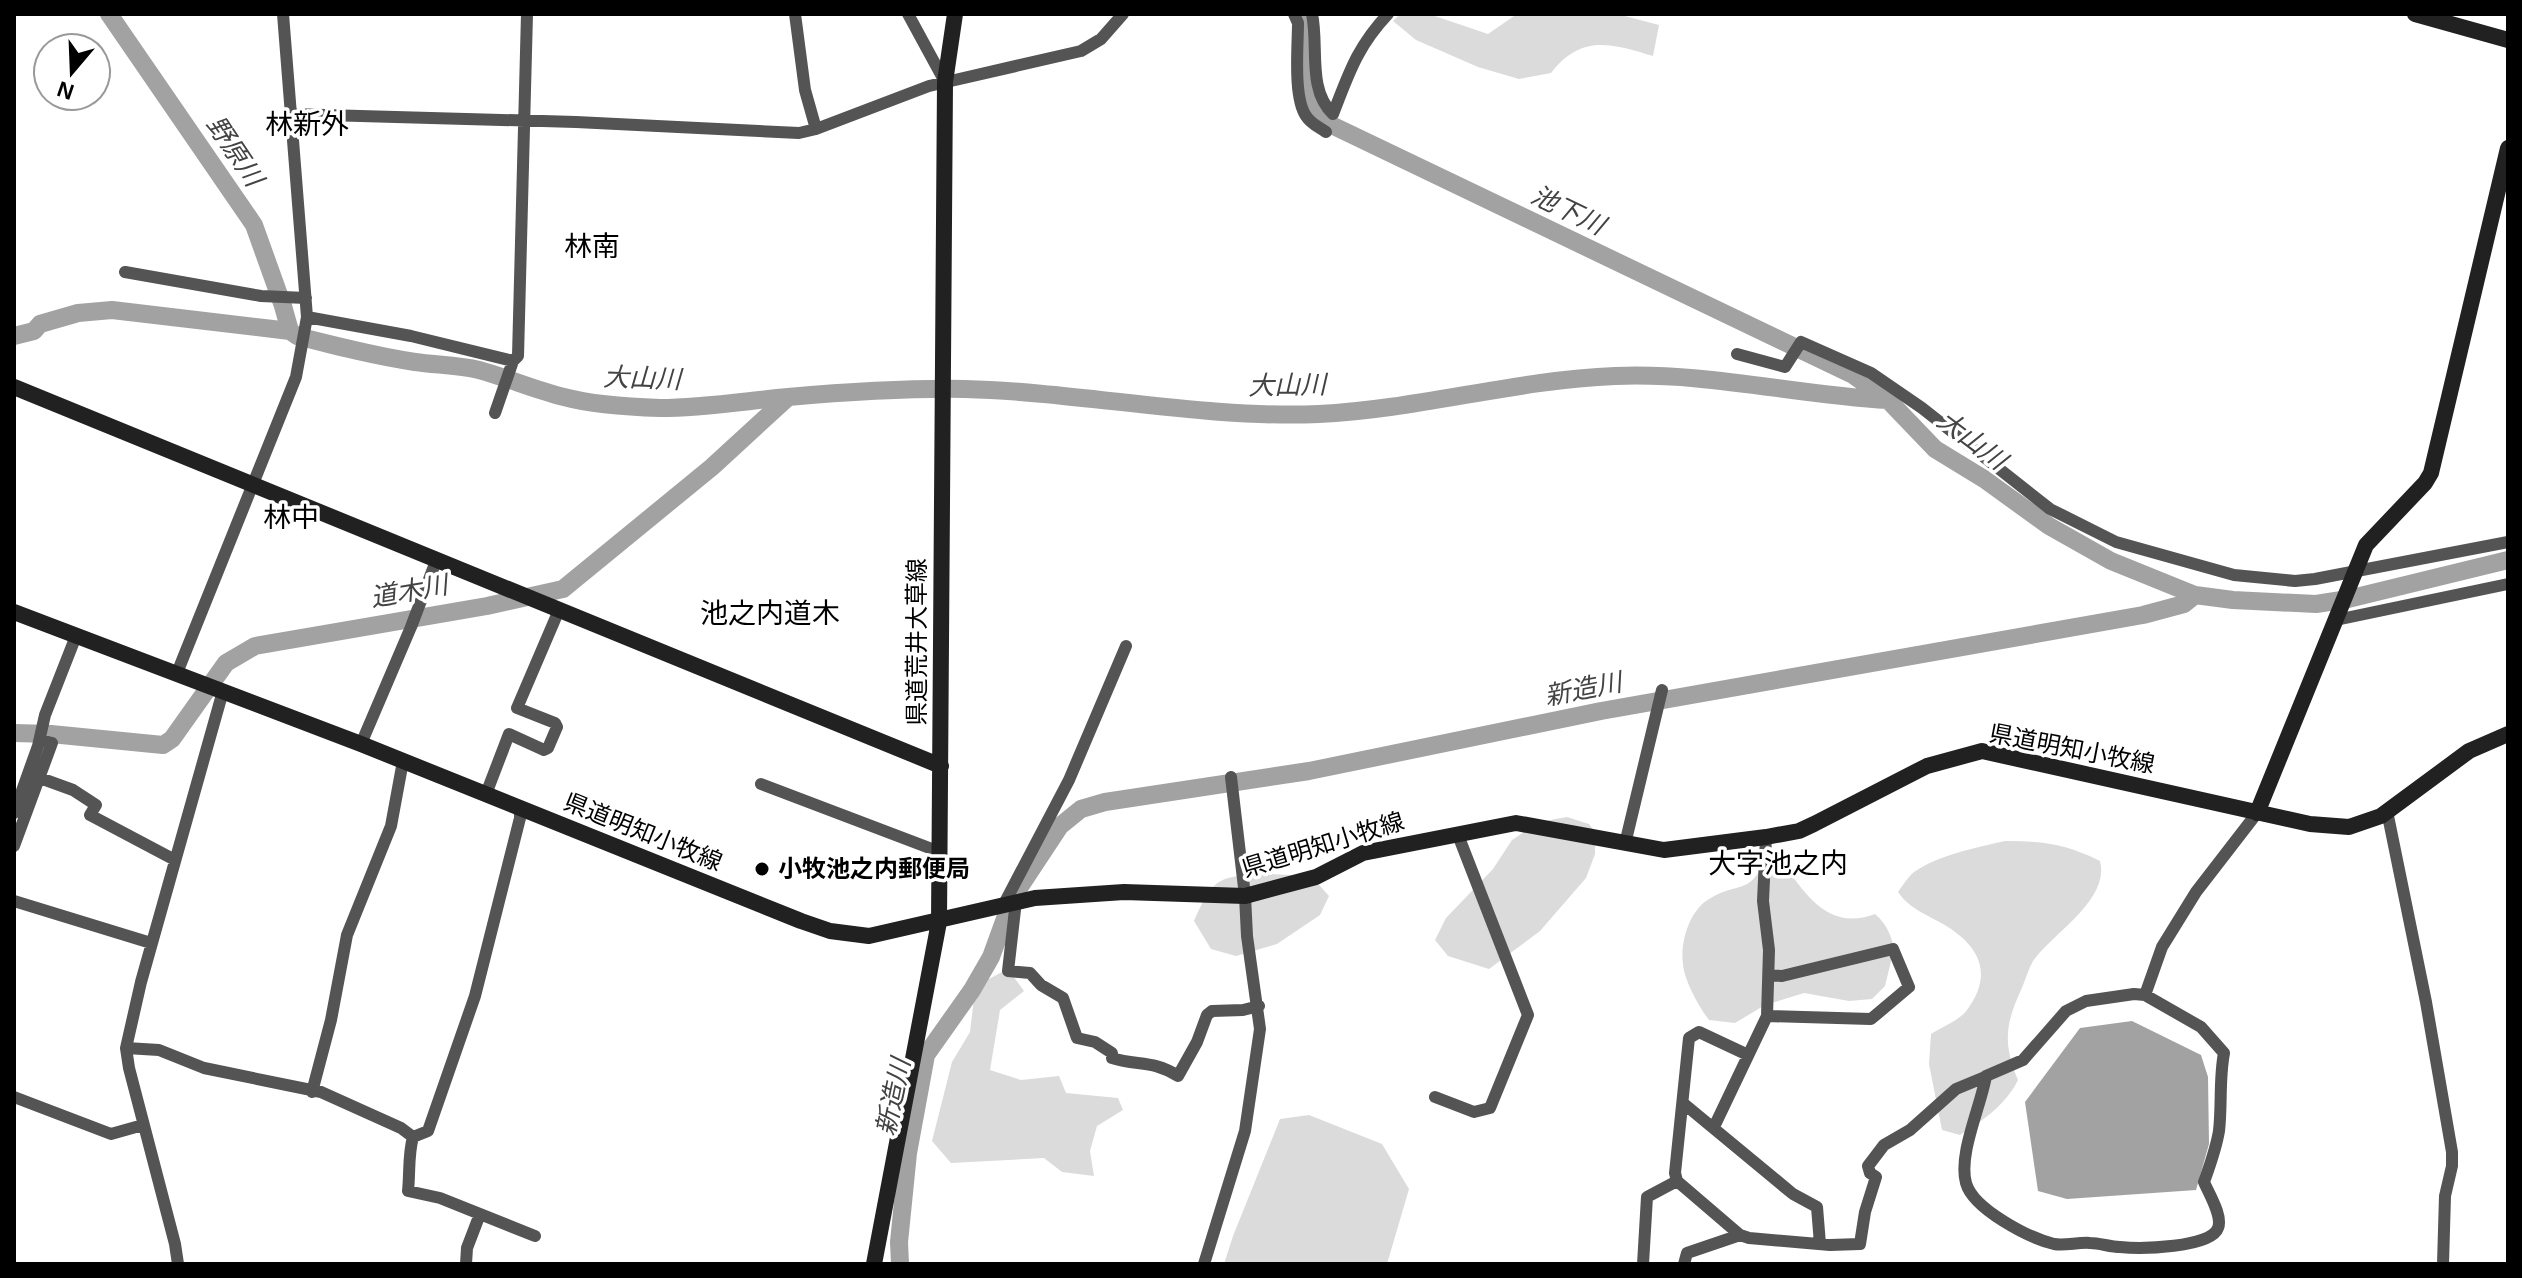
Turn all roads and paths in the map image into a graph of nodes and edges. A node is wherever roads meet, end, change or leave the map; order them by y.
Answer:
1 (283, 14) edge
2 (527, 14) edge
3 (795, 14) edge
4 (908, 14) edge
5 (955, 14) edge
6 (1123, 14) edge
7 (1294, 14) edge
8 (1312, 14) edge
9 (1388, 14) edge
10 (2415, 14) edge
11 (2508, 40) edge
12 (945, 82) junction
13 (290, 114) junction
14 (525, 122) junction
15 (816, 129) junction
16 (1326, 132) dead end
17 (2508, 148) edge
18 (125, 272) dead end
19 (306, 298) junction
20 (307, 317) junction
21 (1737, 354) dead end
22 (512, 364) junction
23 (14, 387) edge
24 (495, 412) dead end
25 (252, 485) junction
26 (2508, 542) edge
27 (436, 561) junction
28 (2354, 572) junction
29 (2508, 584) edge
30 (553, 607) junction
31 (14, 612) edge
32 (2336, 620) junction
33 (76, 636) junction
34 (1126, 646) dead end
35 (177, 673) junction
36 (213, 687) junction
37 (1662, 690) dead end
38 (2508, 734) edge
39 (44, 738) junction
40 (361, 744) junction
41 (403, 761) junction
42 (941, 766) junction
43 (1231, 777) dead end
44 (40, 778) junction
45 (761, 784) dead end
46 (486, 794) junction
47 (520, 809) junction
48 (2387, 811) junction
49 (14, 813) edge
50 (2257, 813) junction
51 (1458, 835) junction
52 (1766, 837) junction
53 (1625, 844) junction
54 (14, 846) edge
55 (940, 852) junction
56 (175, 860) junction
57 (1245, 896) junction
58 (14, 901) edge
59 (1010, 902) junction
60 (939, 922) junction
61 (151, 943) junction
62 (1769, 975) junction
63 (2145, 995) junction
64 (1259, 1006) junction
65 (1767, 1016) junction
66 (126, 1048) junction
67 (1748, 1055) junction
68 (1986, 1076) junction
69 (312, 1092) junction
70 (14, 1097) edge
71 (1435, 1097) dead end
72 (1683, 1103) junction
73 (143, 1125) junction
74 (1714, 1127) junction
75 (413, 1137) junction
76 (1677, 1181) junction
77 (480, 1214) junction
78 (1740, 1235) junction
79 (535, 1236) dead end
80 (1820, 1244) junction
81 (178, 1264) edge
82 (466, 1264) edge
83 (874, 1264) edge
84 (1204, 1264) edge
85 (1643, 1264) edge
86 (1684, 1264) edge
87 (2443, 1264) edge

1 - 13 street
2 - 14 street
3 - 15 street
4 - 12 street
5 - 12 main road, 県道荒井大草線
6 - 12 street
7 - 16 street
8 - 9 street
10 - 11 main road
12 - 15 street
12 - 42 main road, 県道荒井大草線
13 - 14 street
13 - 19 street
14 - 15 street
14 - 22 street
17 - 28 main road
18 - 19 street
19 - 20 street
20 - 22 street
20 - 25 street
21 - 28 street
22 - 24 street
23 - 25 main road
25 - 27 main road
25 - 35 street
26 - 28 street
27 - 30 main road
27 - 40 street
28 - 32 main road
29 - 32 street
30 - 42 main road
30 - 46 street
31 - 33 main road, 県道明知小牧線
32 - 50 main road
33 - 35 main road, 県道明知小牧線
33 - 39 street
34 - 59 street
35 - 36 main road, 県道明知小牧線
36 - 40 main road, 県道明知小牧線
36 - 56 street
37 - 53 street
38 - 48 main road, 県道明知小牧線
39 - 44 street
39 - 49 street
40 - 41 main road, 県道明知小牧線
41 - 46 main road, 県道明知小牧線
41 - 69 street
42 - 55 main road, 県道荒井大草線
43 - 57 street
44 - 54 street
44 - 56 street
45 - 55 street
46 - 47 main road, 県道明知小牧線
47 - 60 main road, 県道明知小牧線
47 - 75 street
48 - 50 main road, 県道明知小牧線
48 - 87 street
50 - 52 main road, 県道明知小牧線
50 - 63 street
51 - 53 main road, 県道明知小牧線
51 - 57 main road, 県道明知小牧線
51 - 71 street
52 - 53 main road, 県道明知小牧線
52 - 62 street
55 - 60 main road, 県道荒井大草線
56 - 61 street
57 - 59 main road, 県道明知小牧線
57 - 64 street
58 - 61 street
59 - 60 main road, 県道明知小牧線
59 - 64 street
60 - 83 main road, 県道荒井大草線
61 - 66 street
62 - 65 street
62 - 65 street
63 - 68 street
63 - 68 street
64 - 84 street
65 - 67 street
66 - 69 street
66 - 73 street
67 - 72 street
67 - 74 street
68 - 80 street
69 - 75 street
70 - 73 street
72 - 74 street
72 - 76 street
73 - 81 street
74 - 80 street
75 - 77 street
76 - 78 street
76 - 85 street
77 - 79 street
77 - 82 street
78 - 80 street
78 - 86 street

